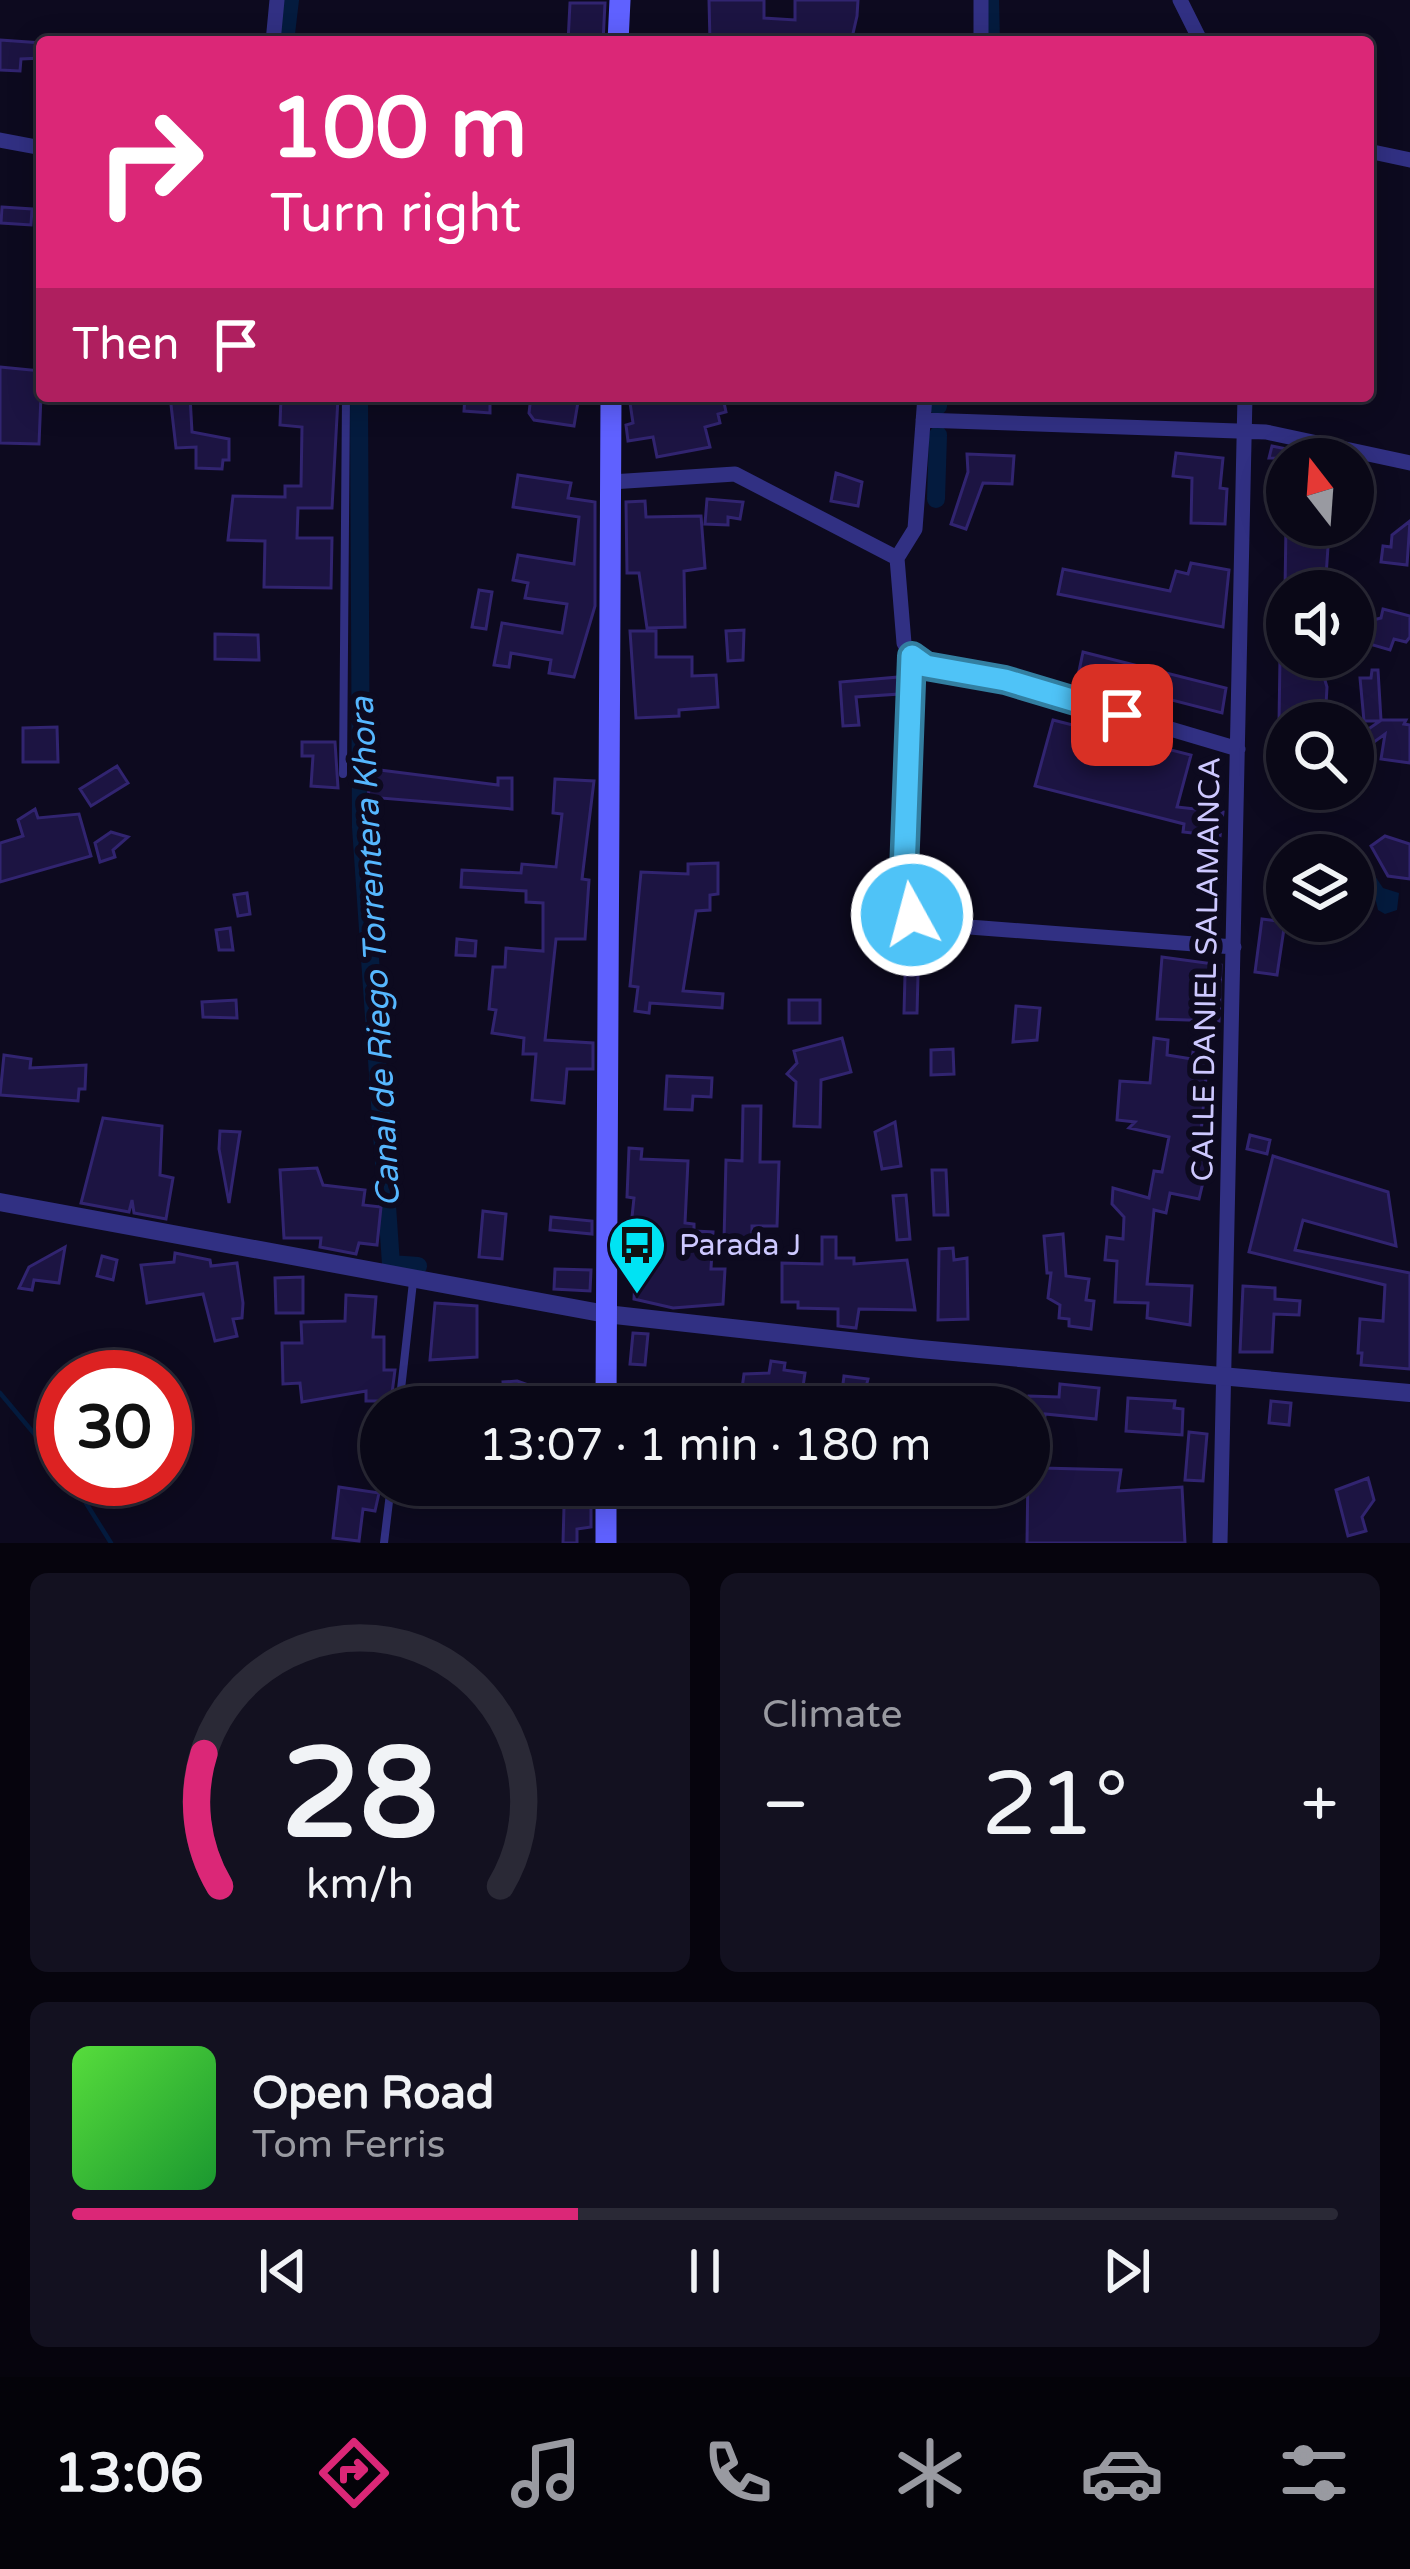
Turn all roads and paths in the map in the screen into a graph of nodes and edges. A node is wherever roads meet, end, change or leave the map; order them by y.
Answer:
1 (277, 0) edge
2 (620, 0) edge
3 (981, 0) edge
4 (1180, 0) edge
5 (274, 36) edge
6 (618, 36) edge
7 (981, 36) edge
8 (1199, 36) edge
9 (0, 140) edge
10 (36, 147) edge
11 (1374, 153) edge
12 (1410, 160) edge
13 (346, 402) edge
14 (611, 402) edge
15 (924, 402) edge
16 (1245, 402) edge
17 (923, 420) junction
18 (1245, 433) junction
19 (1410, 463) edge
20 (611, 482) junction
21 (897, 557) junction
22 (912, 656) junction
23 (1238, 749) junction
24 (344, 774) dead end
25 (1234, 946) junction
26 (0, 1202) edge
27 (413, 1282) junction
28 (606, 1314) junction
29 (1221, 1376) junction
30 (401, 1386) edge
31 (606, 1386) edge
32 (1410, 1393) edge
33 (388, 1506) edge
34 (606, 1506) edge
35 (384, 1543) edge
36 (606, 1543) edge
37 (1220, 1543) edge

1 - 5 street
2 - 6 main road
3 - 7 street
4 - 8 street
9 - 10 street
11 - 12 street
13 - 24 lane
14 - 20 main road
15 - 17 street
16 - 18 street, CALLE DANIEL SALAMANCA
17 - 18 street
17 - 21 street
18 - 19 street
18 - 23 street, CALLE DANIEL SALAMANCA
20 - 21 street
20 - 28 main road
21 - 22 street
22 - 23 street
22 - 25 street
23 - 25 street, CALLE DANIEL SALAMANCA
25 - 29 street, CALLE DANIEL SALAMANCA
26 - 27 street
27 - 28 street
27 - 30 lane
28 - 29 street
28 - 31 main road
29 - 32 street
29 - 37 street, CALLE DANIEL SALAMANCA
33 - 35 lane
34 - 36 main road

